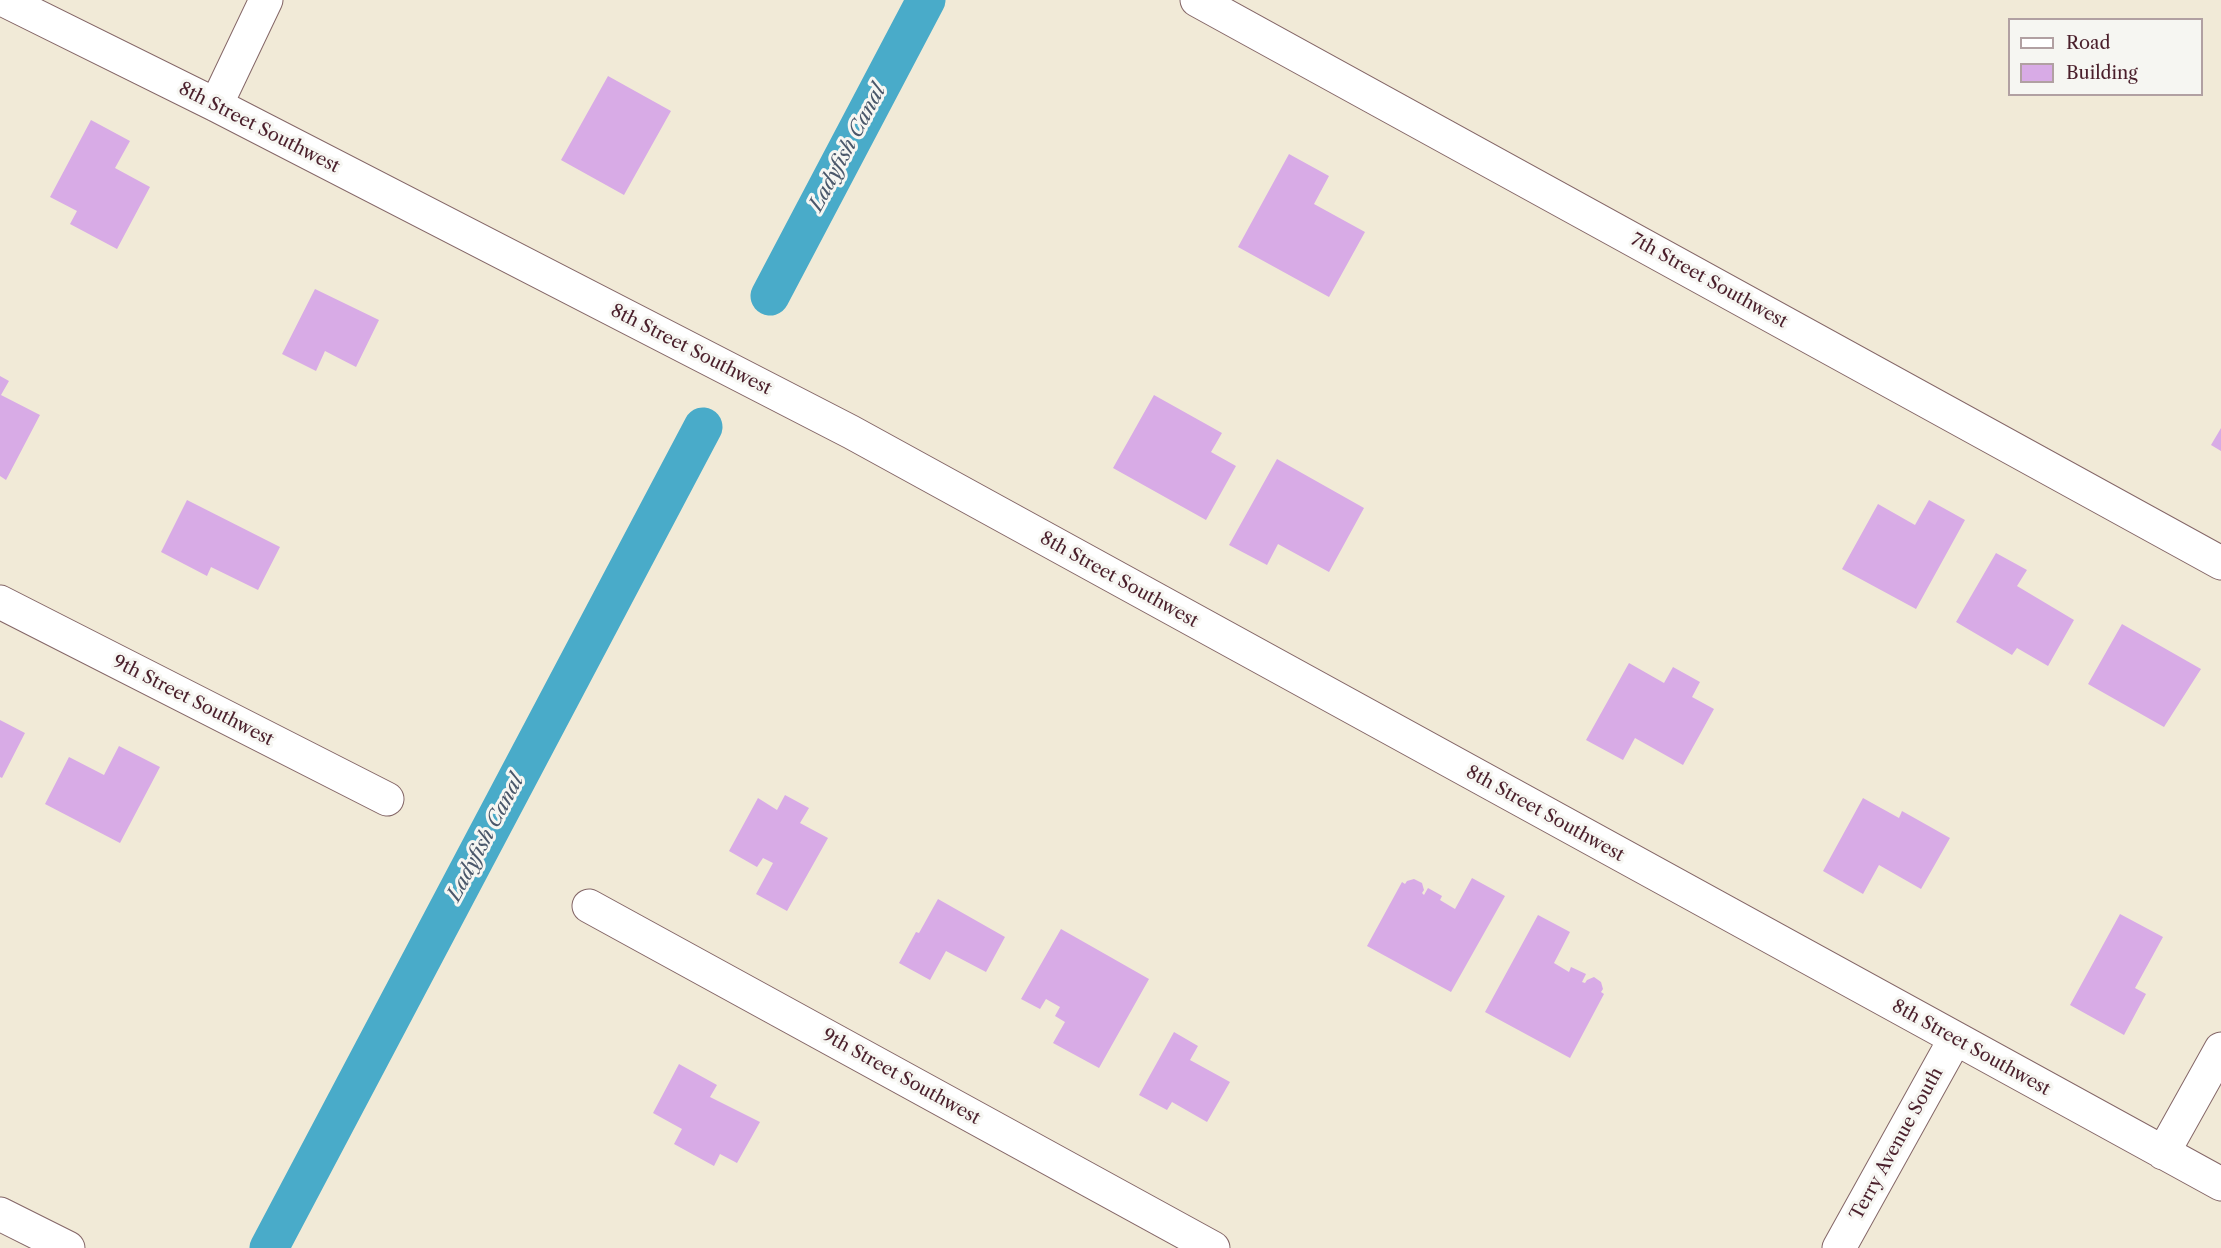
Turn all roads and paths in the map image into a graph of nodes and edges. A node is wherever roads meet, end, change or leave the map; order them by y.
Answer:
1 (4, 0) edge
2 (266, 0) edge
3 (1197, 0) edge
4 (216, 105) junction
5 (2221, 563) edge
6 (0, 602) edge
7 (387, 799) dead end
8 (589, 906) dead end
9 (1955, 1039) junction
10 (2221, 1049) edge
11 (2163, 1153) junction
12 (2221, 1184) edge
13 (0, 1214) edge
14 (68, 1248) edge
15 (1213, 1248) edge
16 (1839, 1248) edge

1 - 4 street, 8th Street Southwest
2 - 4 street
3 - 5 street, 7th Street Southwest
4 - 9 street, 8th Street Southwest
6 - 7 street, 9th Street Southwest
8 - 15 street, 9th Street Southwest
9 - 11 street, 8th Street Southwest
9 - 16 street, Terry Avenue South
10 - 11 street
11 - 12 street, 8th Street Southwest
13 - 14 street

